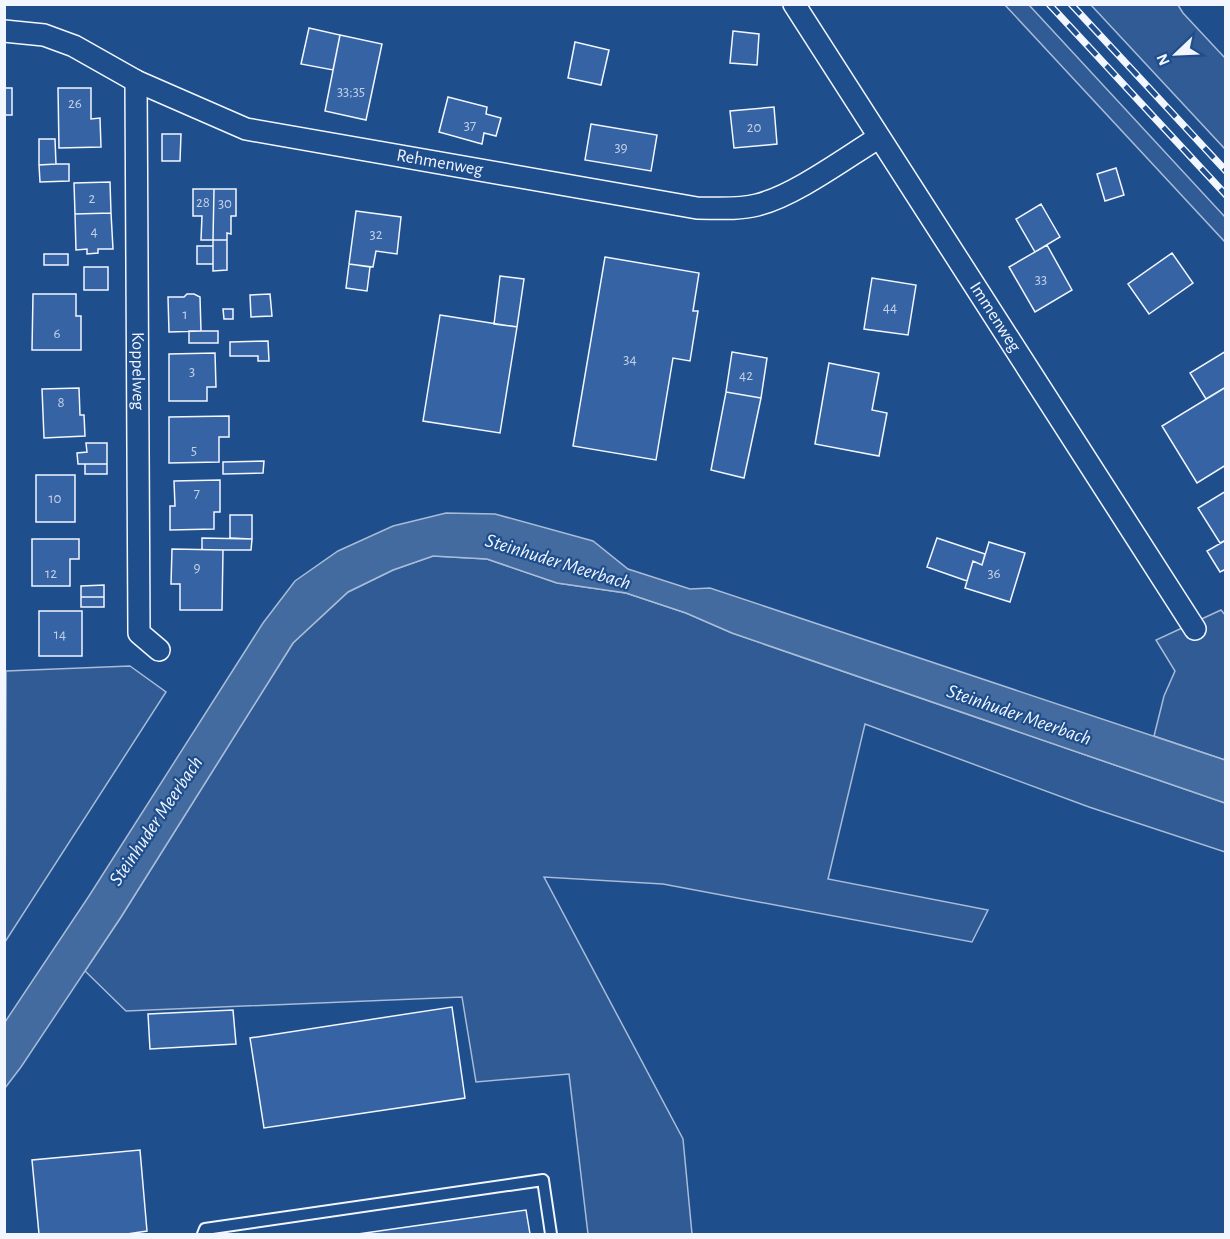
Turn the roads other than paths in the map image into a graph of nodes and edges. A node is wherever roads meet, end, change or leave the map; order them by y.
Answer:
1 (794, 4) edge
2 (4, 31) edge
3 (136, 81) junction
4 (879, 138) junction
5 (1195, 629) dead end
6 (159, 650) dead end
7 (203, 1234) edge
8 (551, 1234) edge

1 - 4 street, Immenweg
2 - 3 street, Rehmenweg
3 - 4 street, Rehmenweg
3 - 6 street, Koppelweg
4 - 5 street, Immenweg
7 - 8 lane

